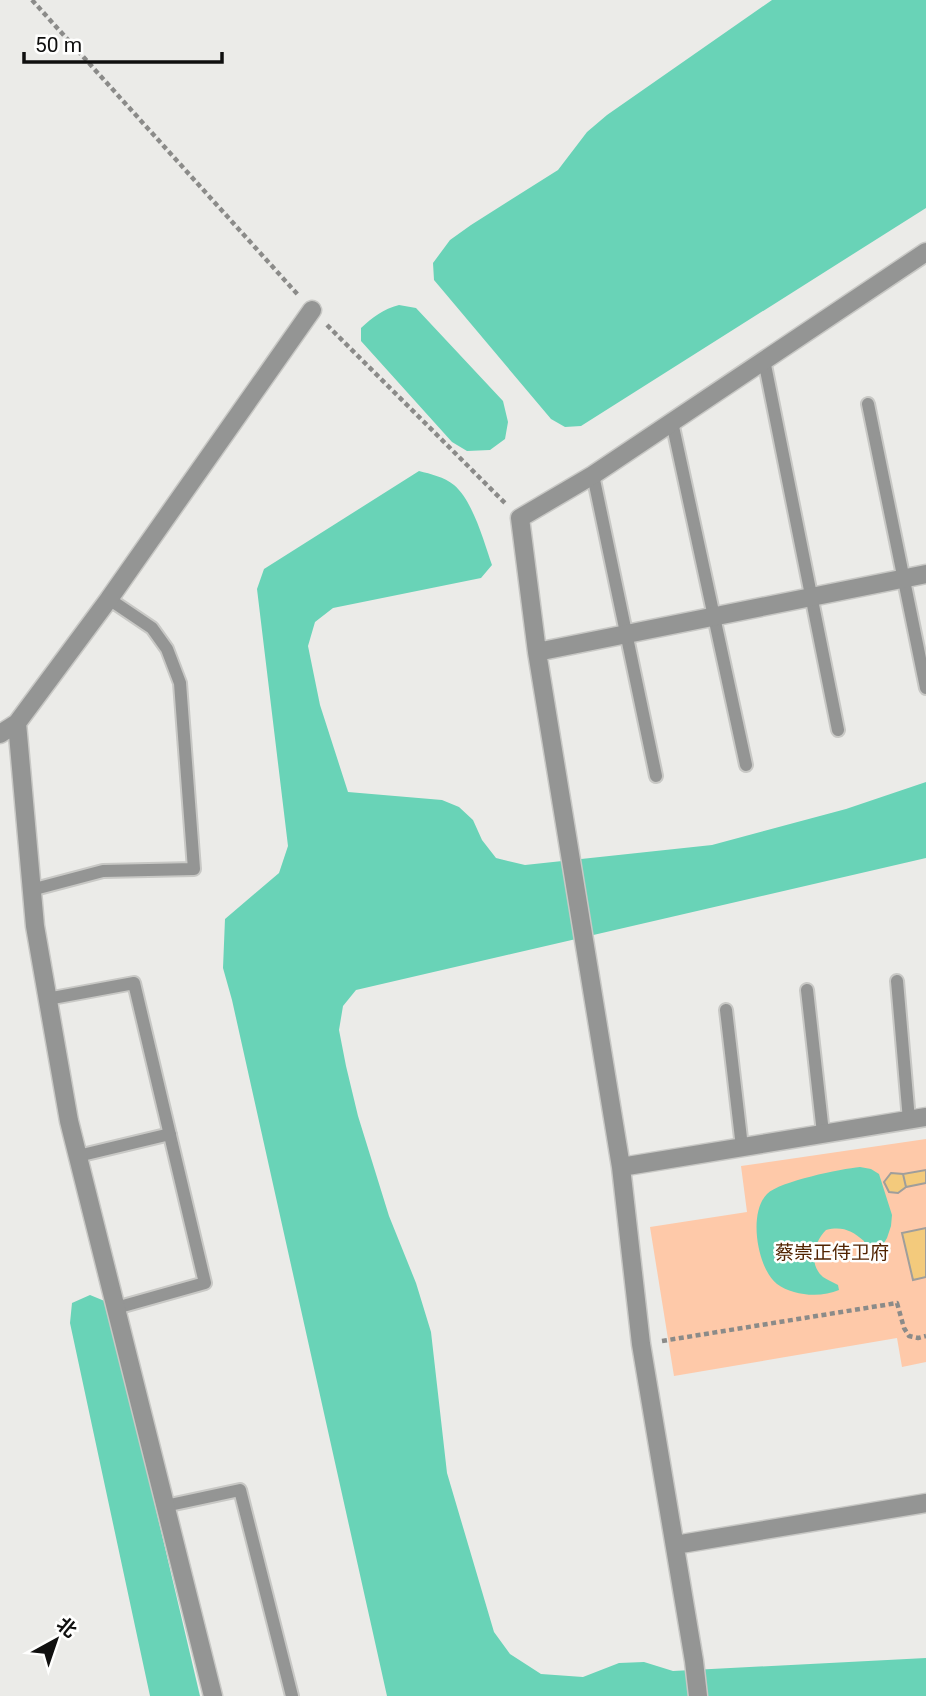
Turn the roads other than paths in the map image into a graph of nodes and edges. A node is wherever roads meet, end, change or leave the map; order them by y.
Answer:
1 (924, 257) edge
2 (312, 310) road end
3 (764, 360) junction
4 (868, 404) dead end
5 (672, 422) junction
6 (593, 475) junction
7 (926, 574) edge
8 (904, 579) junction
9 (811, 597) junction
10 (109, 599) junction
11 (714, 616) junction
12 (626, 634) junction
13 (537, 652) junction
14 (926, 688) edge
15 (17, 723) junction
16 (838, 730) dead end
17 (0, 734) edge
18 (746, 765) dead end
19 (656, 776) dead end
20 (31, 890) junction
21 (897, 981) dead end
22 (807, 990) dead end
23 (47, 999) junction
24 (726, 1010) dead end
25 (918, 1118) edge
26 (824, 1133) junction
27 (170, 1134) junction
28 (742, 1147) junction
29 (78, 1156) junction
30 (621, 1167) junction
31 (116, 1308) junction
32 (926, 1503) edge
33 (165, 1506) junction
34 (675, 1545) junction
35 (213, 1696) edge
36 (292, 1696) edge
37 (698, 1696) edge

1 - 3 street
2 - 10 street
3 - 5 street
3 - 9 lane
4 - 8 lane
5 - 6 street
5 - 11 lane
6 - 12 lane
6 - 13 street
7 - 8 street
8 - 9 street
8 - 14 lane
9 - 11 street
9 - 16 lane
10 - 15 street
10 - 20 lane
11 - 12 street
11 - 18 lane
12 - 13 street
12 - 19 lane
13 - 30 street
15 - 17 street
15 - 20 street
20 - 23 street
21 - 25 lane
22 - 26 lane
23 - 27 lane
23 - 29 street
24 - 28 lane
25 - 26 street
26 - 28 street
27 - 29 lane
27 - 31 lane
28 - 30 street
29 - 31 street
30 - 34 street
31 - 33 street
32 - 34 street
33 - 35 street
33 - 36 lane
34 - 37 street

